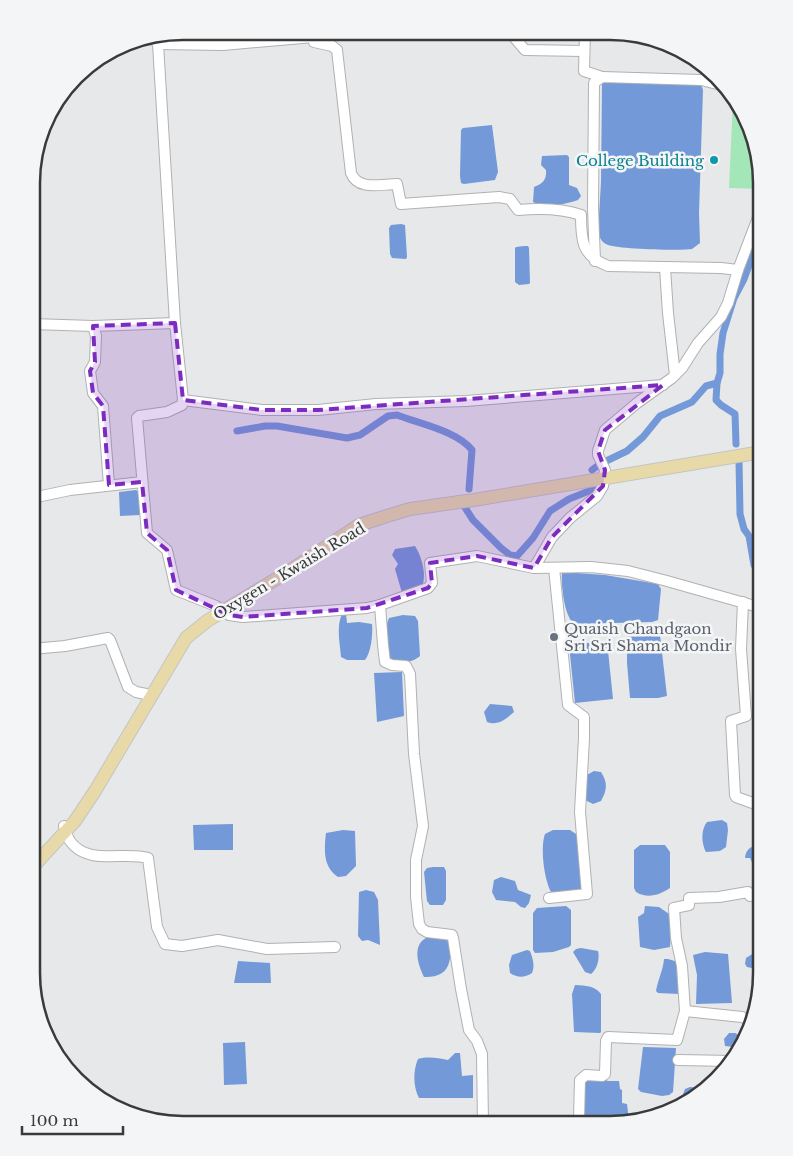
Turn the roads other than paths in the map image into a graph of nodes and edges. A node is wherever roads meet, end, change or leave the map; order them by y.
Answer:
1 (263, 40) edge
2 (315, 40) edge
3 (516, 40) edge
4 (521, 40) edge
5 (585, 40) edge
6 (166, 41) edge
7 (154, 43) edge
8 (521, 46) junction
9 (584, 51) junction
10 (602, 77) junction
11 (712, 83) edge
12 (753, 231) edge
13 (595, 261) junction
14 (665, 268) junction
15 (738, 270) junction
16 (176, 323) junction
17 (40, 324) edge
18 (92, 326) junction
19 (675, 375) junction
20 (663, 385) junction
21 (183, 400) junction
22 (753, 447) edge
23 (753, 453) edge
24 (605, 472) junction
25 (142, 482) junction
26 (109, 485) junction
27 (40, 497) edge
28 (534, 568) junction
29 (554, 568) junction
30 (743, 602) junction
31 (380, 605) junction
32 (753, 605) edge
33 (219, 609) junction
34 (40, 648) edge
35 (146, 694) junction
36 (753, 803) edge
37 (65, 829) junction
38 (40, 851) edge
39 (40, 858) edge
40 (750, 896) dead end
41 (549, 898) dead end
42 (335, 947) dead end
43 (685, 1011) junction
44 (745, 1018) edge
45 (678, 1060) dead end
46 (723, 1061) edge
47 (483, 1116) edge
48 (579, 1116) edge

1 - 6 street
2 - 13 street
3 - 8 street
4 - 8 street
5 - 9 street
7 - 16 street
8 - 9 street
9 - 10 street
10 - 11 street
10 - 13 street
12 - 15 street
13 - 14 street
14 - 15 street
14 - 19 street
15 - 19 street
16 - 18 street
16 - 21 street
17 - 18 street
18 - 26 street
19 - 20 street
20 - 21 street
20 - 24 street
21 - 25 street
22 - 24 main road, Oxygen - Kwaish Road
23 - 24 main road, Oxygen - Kwaish Road
24 - 28 street
24 - 33 main road, Oxygen - Kwaish Road
25 - 26 street
25 - 33 street
26 - 27 street
28 - 29 street
28 - 31 street
29 - 30 street
29 - 41 street
30 - 32 street
30 - 36 street
31 - 33 street
31 - 47 street
33 - 35 main road, Oxygen - Kwaish Road
33 - 37 main road, Oxygen - Kwaish Road
34 - 35 street
35 - 37 main road, Oxygen - Kwaish Road
37 - 38 main road, Oxygen - Kwaish Road
37 - 39 main road, Oxygen - Kwaish Road
37 - 42 street
40 - 43 street
43 - 44 street
43 - 48 street
45 - 46 street

